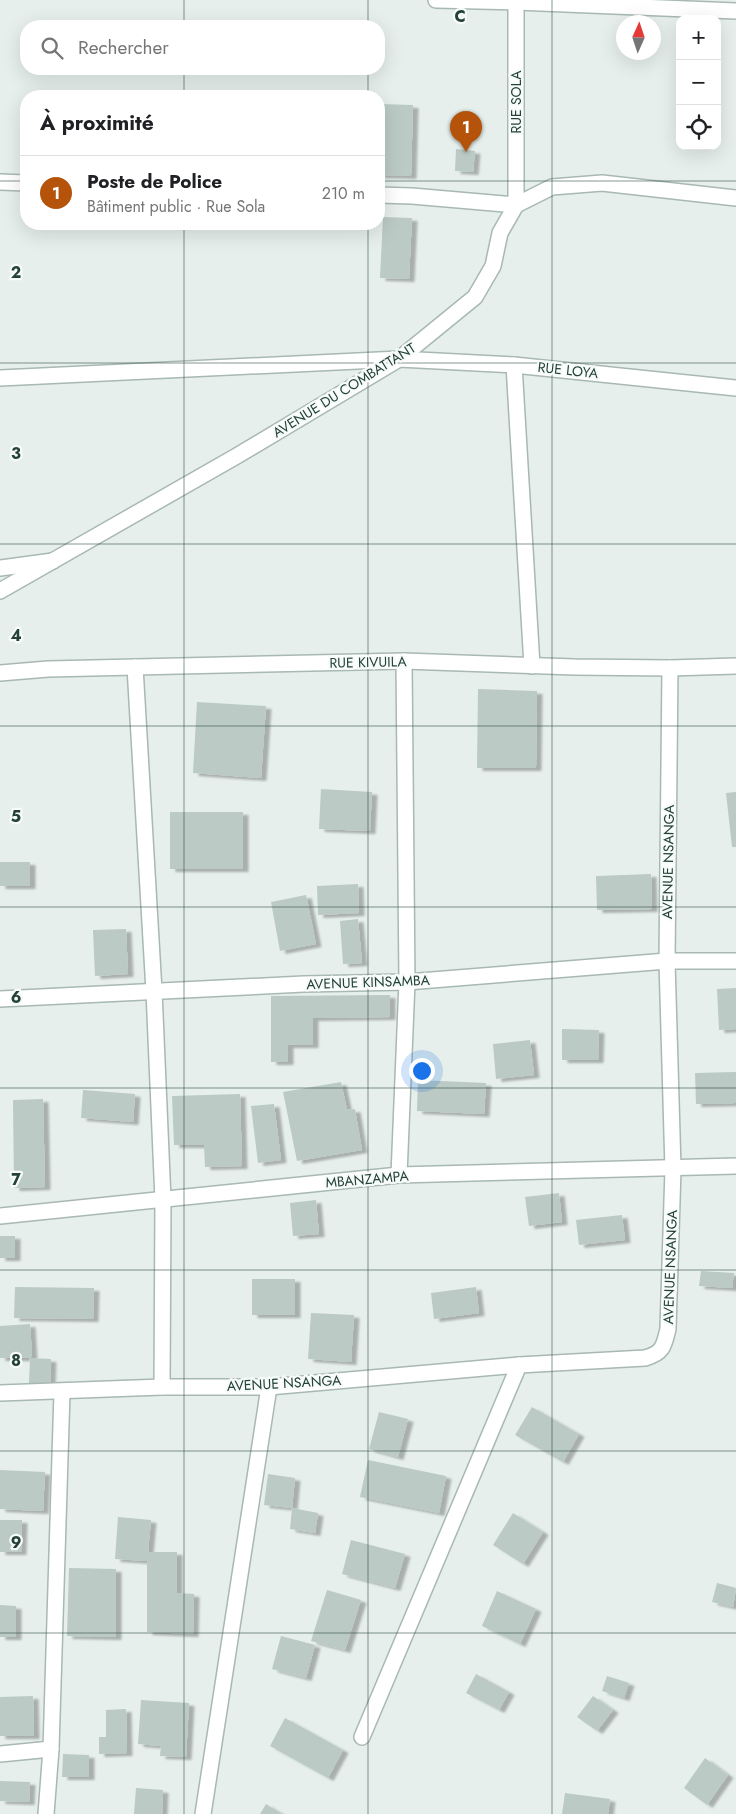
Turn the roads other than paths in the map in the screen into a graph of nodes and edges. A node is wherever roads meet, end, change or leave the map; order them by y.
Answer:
1 (436, 0) edge
2 (516, 1) edge
3 (736, 11) edge
4 (0, 182) edge
5 (20, 183) edge
6 (385, 195) edge
7 (736, 198) edge
8 (516, 204) junction
9 (399, 359) junction
10 (514, 365) junction
11 (0, 378) edge
12 (736, 388) edge
13 (55, 561) junction
14 (0, 568) edge
15 (0, 591) edge
16 (404, 661) junction
17 (532, 666) junction
18 (736, 666) edge
19 (135, 667) junction
20 (670, 668) junction
21 (0, 672) edge
22 (736, 961) edge
23 (667, 962) junction
24 (407, 982) junction
25 (154, 991) junction
26 (0, 999) edge
27 (736, 1166) edge
28 (673, 1169) junction
29 (399, 1175) junction
30 (163, 1200) junction
31 (0, 1216) edge
32 (519, 1365) junction
33 (162, 1387) junction
34 (269, 1387) junction
35 (62, 1392) junction
36 (0, 1393) edge
37 (362, 1737) dead end
38 (51, 1749) junction
39 (0, 1754) edge
40 (46, 1814) edge
41 (203, 1814) edge

1 - 2 street
2 - 3 street
2 - 8 street, RUE SOLA
4 - 5 street
6 - 8 street
7 - 8 street
8 - 9 street, AVENUE DU COMBATTANT
9 - 10 street, RUE LOYA
9 - 11 street, RUE LOYA
9 - 13 street, AVENUE DU COMBATTANT
10 - 12 street, RUE LOYA
10 - 17 street
13 - 14 street
13 - 15 street, AVENUE DU COMBATTANT
16 - 17 street, RUE KIVUILA
16 - 19 street, RUE KIVUILA
16 - 24 street
17 - 20 street, RUE KIVUILA
18 - 20 street, RUE KIVUILA
19 - 21 street, RUE KIVUILA
19 - 25 street
20 - 23 street, AVENUE NSANGA
22 - 23 street, AVENUE KINSAMBA
23 - 24 street, AVENUE KINSAMBA
23 - 28 street, AVENUE NSANGA
24 - 25 street, AVENUE KINSAMBA
24 - 29 street
25 - 26 street, AVENUE KINSAMBA
25 - 30 street
27 - 28 street, MBANZAMPA
28 - 29 street, MBANZAMPA
28 - 32 street, AVENUE NSANGA
29 - 30 street, MBANZAMPA
30 - 31 street, MBANZAMPA
30 - 33 street
32 - 34 street, AVENUE NSANGA
32 - 37 street
33 - 34 street, AVENUE NSANGA
33 - 35 street, AVENUE NSANGA
34 - 41 street
35 - 36 street, AVENUE NSANGA
35 - 38 street
38 - 39 street
38 - 40 street

